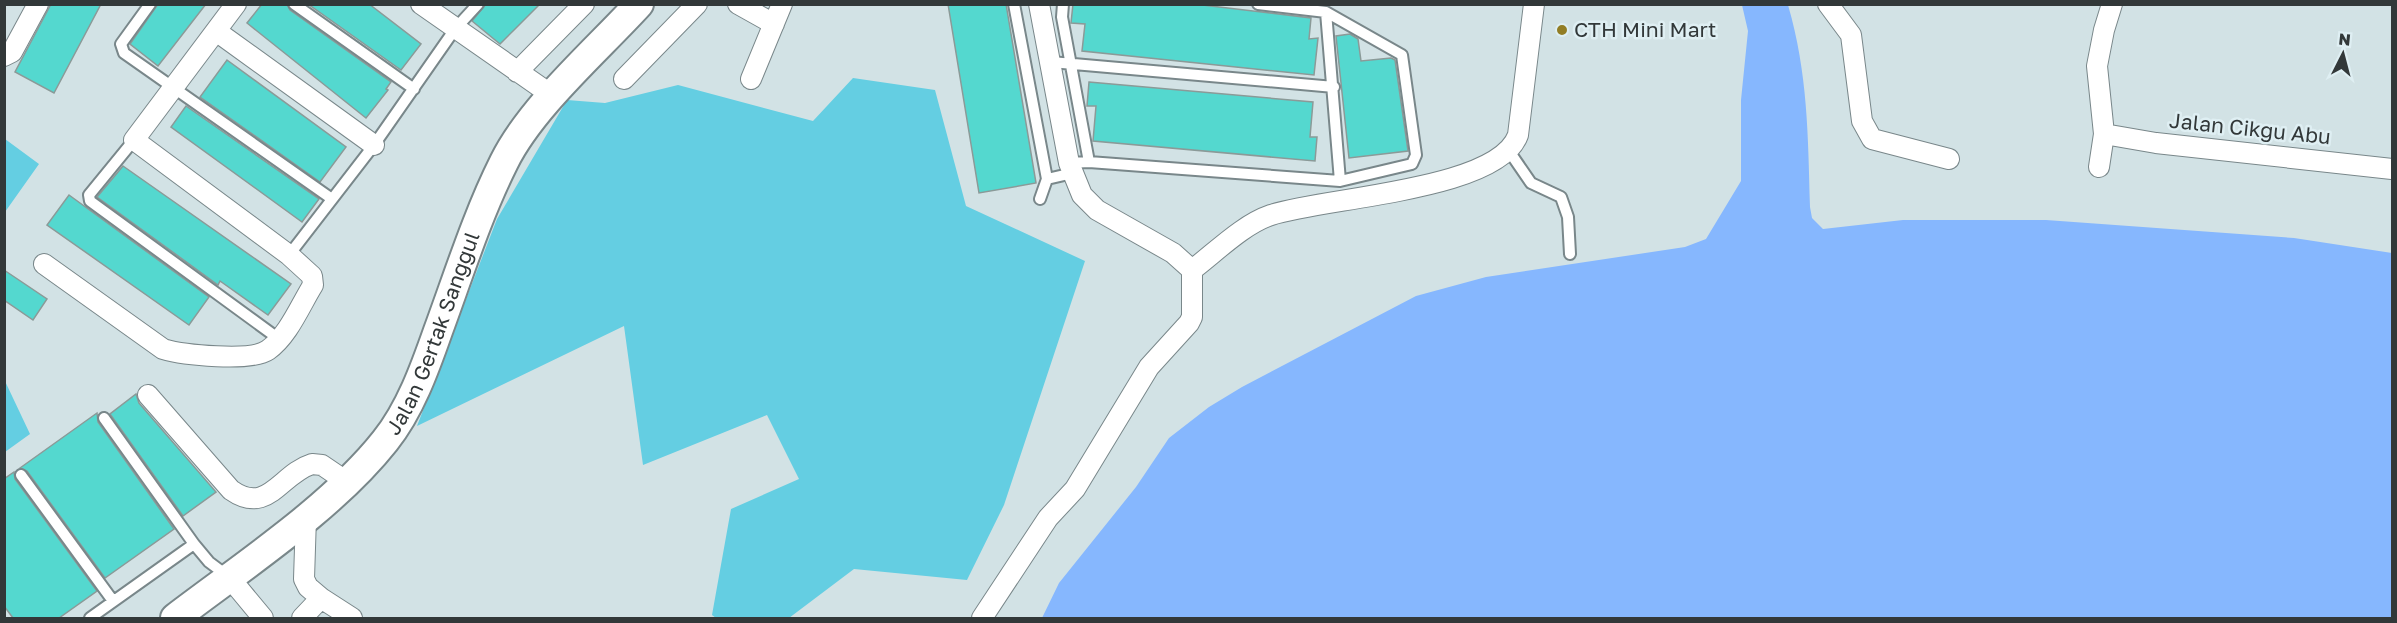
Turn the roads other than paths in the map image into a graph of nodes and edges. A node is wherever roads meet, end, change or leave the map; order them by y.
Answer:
1 (38, 4) edge
2 (150, 4) edge
3 (236, 4) edge
4 (294, 4) edge
5 (421, 4) edge
6 (478, 4) edge
7 (584, 4) edge
8 (639, 4) edge
9 (698, 4) edge
10 (738, 4) edge
11 (782, 4) edge
12 (1014, 4) edge
13 (1039, 4) edge
14 (1063, 4) edge
15 (1258, 4) edge
16 (1534, 4) edge
17 (1828, 4) edge
18 (2112, 4) edge
19 (1326, 12) junction
20 (774, 24) junction
21 (455, 28) junction
22 (216, 31) junction
23 (4, 56) edge
24 (1060, 63) junction
25 (517, 72) junction
26 (751, 79) dead end
27 (624, 80) dead end
28 (174, 87) junction
29 (1334, 87) junction
30 (414, 88) junction
31 (553, 96) junction
32 (2104, 134) junction
33 (134, 140) junction
34 (374, 145) junction
35 (1509, 151) junction
36 (1949, 159) dead end
37 (1077, 166) junction
38 (2099, 167) dead end
39 (2392, 169) edge
40 (1047, 179) junction
41 (1340, 181) junction
42 (332, 199) junction
43 (1040, 199) dead end
44 (1570, 254) dead end
45 (289, 255) junction
46 (44, 264) dead end
47 (1192, 270) junction
48 (279, 339) junction
49 (148, 395) dead end
50 (104, 418) dead end
51 (21, 475) dead end
52 (347, 482) junction
53 (306, 517) junction
54 (194, 544) junction
55 (229, 577) junction
56 (321, 598) junction
57 (113, 601) junction
58 (90, 618) edge
59 (175, 618) edge
60 (263, 618) edge
61 (302, 618) edge
62 (352, 618) edge
63 (981, 618) edge

1 - 23 street
2 - 28 lane
3 - 22 street
4 - 30 lane
5 - 21 street
6 - 21 lane
7 - 25 street
8 - 31 main road, Jalan Gertak Sanggul
9 - 27 street
10 - 20 street
11 - 20 street
12 - 40 lane
13 - 24 street
14 - 24 lane
15 - 19 lane
16 - 35 street
17 - 36 street
18 - 32 street
19 - 29 lane
19 - 41 lane
20 - 26 street
21 - 25 street
21 - 30 lane
22 - 28 street
22 - 34 street
24 - 29 lane
24 - 37 street
25 - 31 street
28 - 33 street
28 - 42 lane
29 - 41 lane
30 - 34 lane
31 - 52 main road, Jalan Gertak Sanggul
32 - 38 street
32 - 39 street, Jalan Cikgu Abu
33 - 45 street
33 - 48 lane
34 - 42 lane
35 - 44 lane
35 - 47 street
37 - 40 lane
37 - 41 lane
37 - 47 street
40 - 43 lane
42 - 45 lane
45 - 48 street
46 - 48 street
47 - 63 street
49 - 52 street
50 - 54 lane
51 - 57 lane
52 - 53 main road, Jalan Gertak Sanggul
53 - 55 main road, Jalan Gertak Sanggul
53 - 56 street
54 - 55 lane
54 - 57 lane
55 - 59 main road, Jalan Gertak Sanggul
55 - 60 street
56 - 61 street
56 - 62 street
57 - 58 lane

